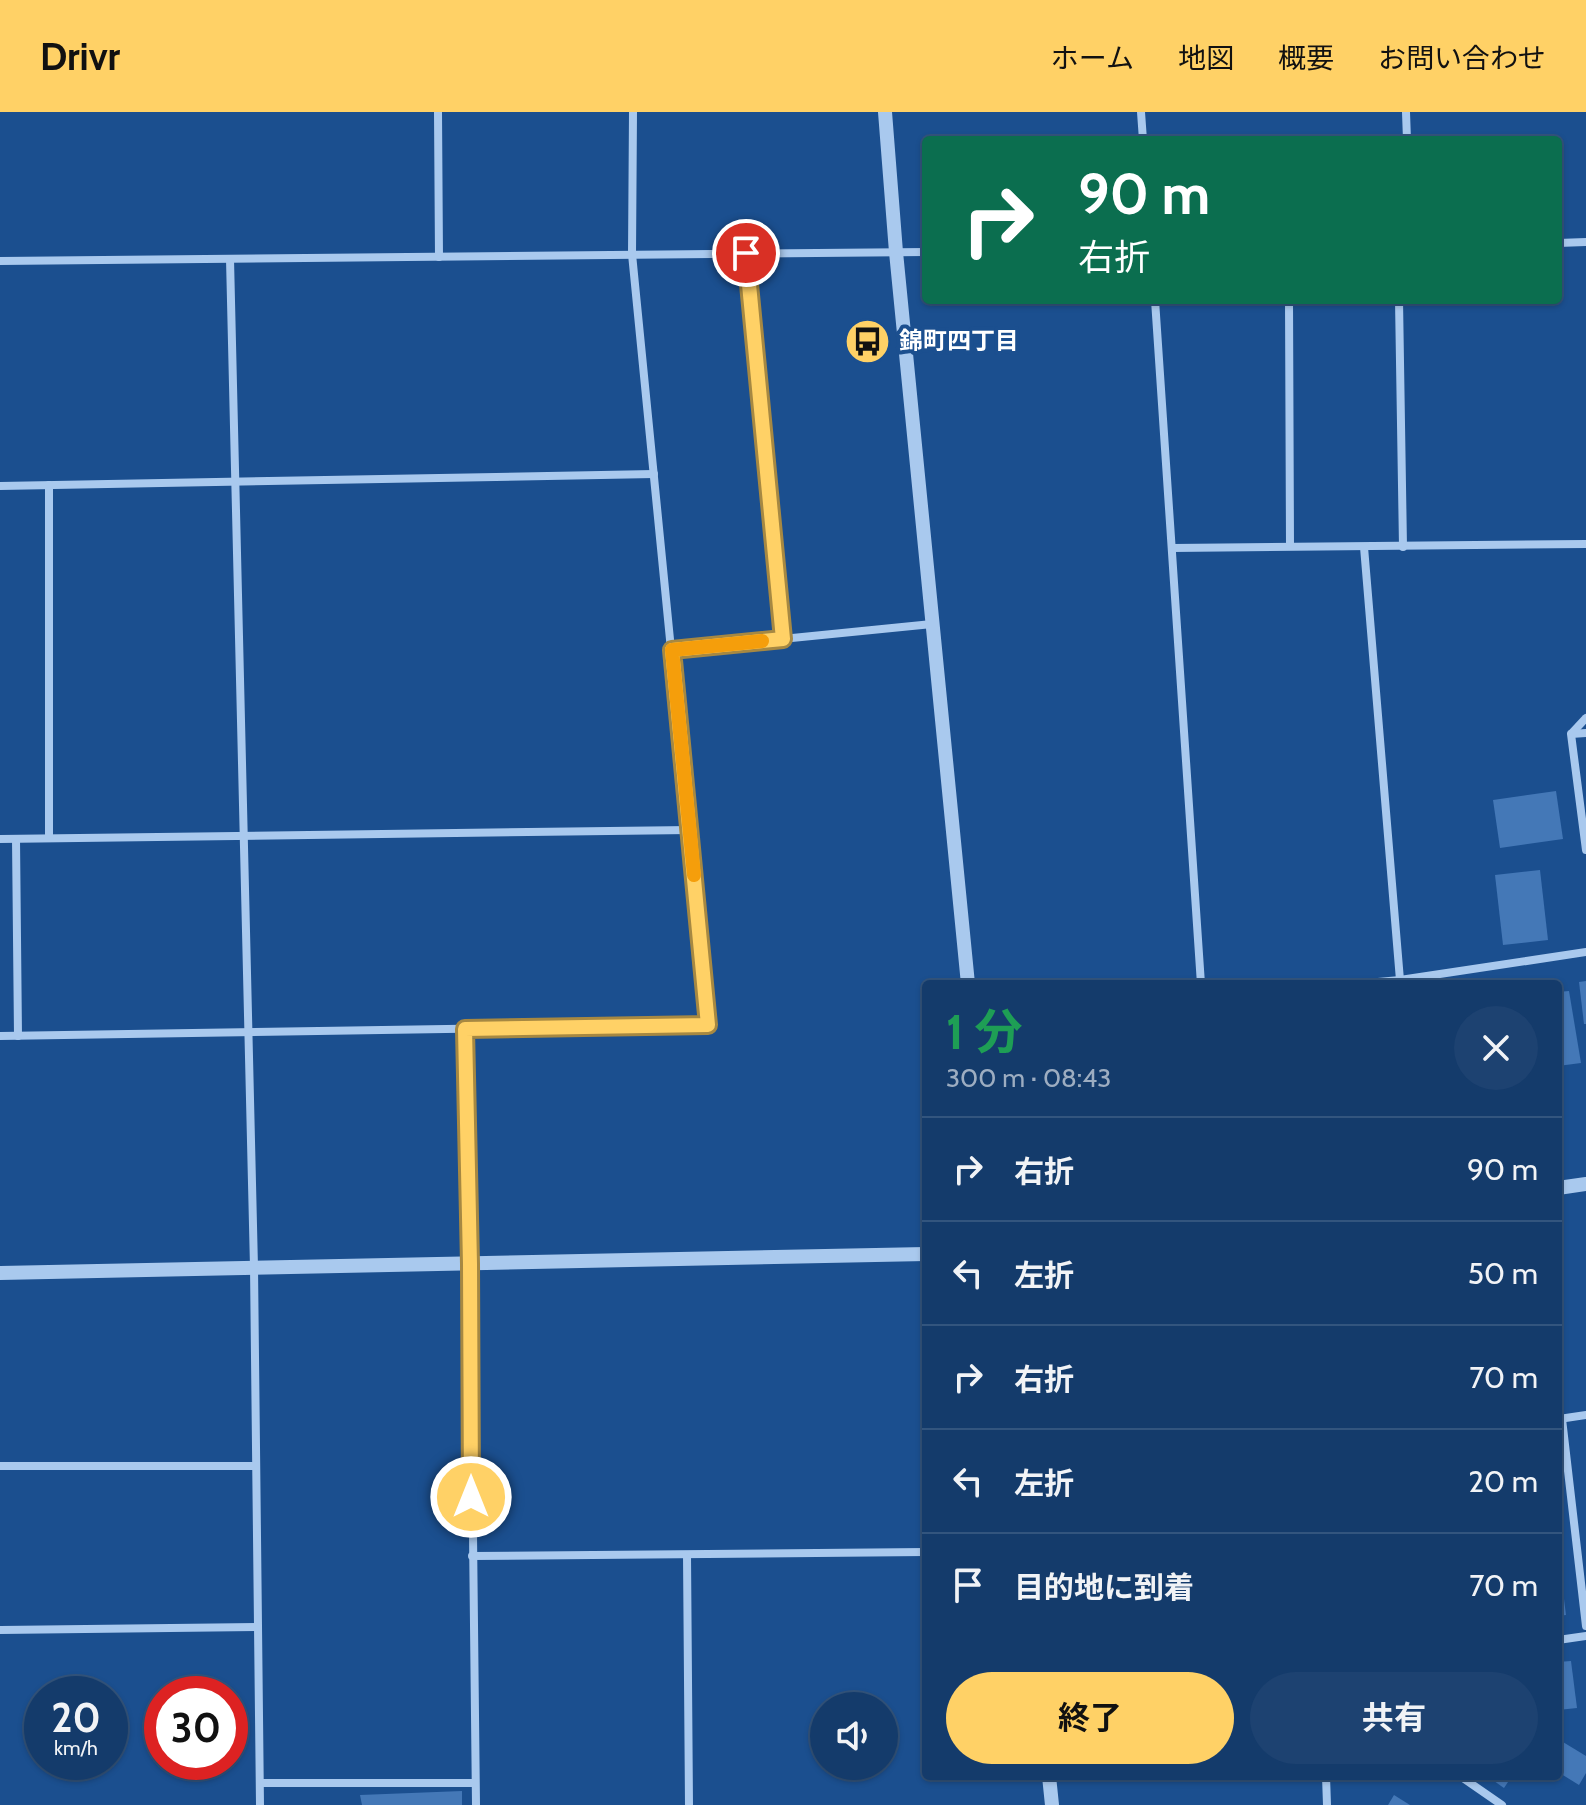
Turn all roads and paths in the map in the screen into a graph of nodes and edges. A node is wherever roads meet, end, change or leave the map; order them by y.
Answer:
1 (438, 112) edge
2 (633, 112) edge
3 (885, 112) edge
4 (1141, 112) edge
5 (1406, 112) edge
6 (1143, 136) edge
7 (1407, 136) edge
8 (1586, 242) edge
9 (1562, 243) edge
10 (896, 252) junction
11 (922, 252) edge
12 (746, 253) junction
13 (632, 254) junction
14 (439, 257) junction
15 (230, 259) junction
16 (0, 261) edge
17 (1155, 304) edge
18 (1289, 304) edge
19 (1399, 304) edge
20 (654, 474) junction
21 (236, 482) junction
22 (49, 485) junction
23 (0, 486) edge
24 (1586, 544) edge
25 (1290, 545) junction
26 (1364, 547) junction
27 (1403, 547) junction
28 (1172, 548) junction
29 (932, 624) junction
30 (783, 639) junction
31 (672, 650) junction
32 (1586, 718) edge
33 (1586, 733) edge
34 (1571, 734) junction
35 (690, 830) junction
36 (245, 836) junction
37 (49, 837) junction
38 (0, 839) edge
39 (16, 839) junction
40 (1586, 850) edge
41 (1586, 952) edge
42 (968, 980) edge
43 (1201, 980) edge
44 (1400, 980) joint
45 (465, 1029) junction
46 (249, 1033) junction
47 (0, 1036) edge
48 (18, 1036) junction
49 (1586, 1184) edge
50 (1562, 1187) edge
51 (922, 1254) edge
52 (470, 1264) junction
53 (254, 1267) junction
54 (0, 1273) edge
55 (1586, 1415) edge
56 (1562, 1419) edge
57 (1562, 1435) edge
58 (0, 1466) edge
59 (255, 1466) junction
60 (922, 1552) edge
61 (687, 1555) junction
62 (472, 1556) junction
63 (1586, 1626) edge
64 (258, 1627) junction
65 (0, 1630) edge
66 (1586, 1636) edge
67 (1562, 1639) edge
68 (1049, 1780) edge
69 (1326, 1780) edge
70 (1466, 1780) edge
71 (260, 1783) junction
72 (475, 1783) junction
73 (260, 1805) edge
74 (476, 1805) edge
75 (689, 1805) edge
76 (1052, 1805) edge
77 (1327, 1805) edge
78 (1502, 1805) edge

1 - 14 street
2 - 13 street
3 - 10 street
4 - 6 street
5 - 7 street
8 - 9 street
10 - 11 street
10 - 12 street
10 - 29 street
12 - 13 street
12 - 30 street
13 - 14 street
13 - 20 street
14 - 15 street
15 - 16 street
15 - 21 street
17 - 28 street
18 - 25 street
19 - 27 street
20 - 21 street
20 - 31 street
21 - 22 street
21 - 36 street
22 - 23 street
22 - 37 street
24 - 27 street
25 - 26 street
25 - 28 street
26 - 27 street
26 - 44 street
28 - 43 street
29 - 30 street
29 - 42 street
30 - 31 street
31 - 35 street
32 - 34 street
33 - 34 street
34 - 40 street
35 - 36 street
35 - 45 street
36 - 37 street
36 - 46 street
37 - 39 street
38 - 39 street
39 - 48 street
41 - 44 street
45 - 46 street
45 - 52 street
46 - 48 street
46 - 53 street
47 - 48 street
49 - 50 street
51 - 52 street
52 - 53 street
52 - 62 street
53 - 54 street
53 - 59 street
55 - 56 street
57 - 63 street
58 - 59 street
59 - 64 street
60 - 61 street
61 - 62 street
61 - 75 street
62 - 72 street
64 - 65 street
64 - 71 street
66 - 67 street
68 - 76 street
69 - 77 street
70 - 78 street
71 - 72 street
71 - 73 street
72 - 74 street

